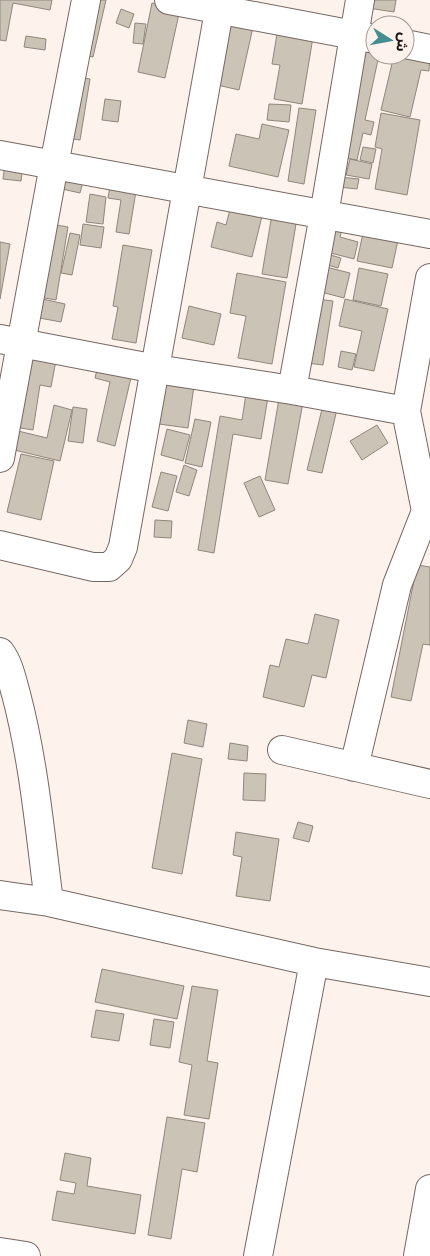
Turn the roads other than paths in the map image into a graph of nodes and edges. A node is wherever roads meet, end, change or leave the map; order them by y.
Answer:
1 (86, 0) edge
2 (169, 0) edge
3 (360, 0) edge
4 (221, 4) edge
5 (364, 37) edge
6 (415, 46) edge
7 (430, 49) edge
8 (0, 156) edge
9 (54, 165) junction
10 (186, 189) junction
11 (324, 215) junction
12 (430, 234) edge
13 (430, 278) edge
14 (11, 341) edge
15 (156, 369) junction
16 (292, 390) junction
17 (406, 411) junction
18 (0, 458) edge
19 (0, 545) edge
20 (0, 652) edge
21 (282, 750) dead end
22 (354, 767) junction
23 (430, 784) edge
24 (0, 895) edge
25 (49, 902) junction
26 (314, 962) junction
27 (430, 982) edge
28 (430, 1190) edge
29 (0, 1252) edge
30 (26, 1256) edge
31 (258, 1256) edge
32 (418, 1256) edge

1 - 9 street
2 - 4 street
3 - 5 street
4 - 5 street
4 - 10 street
5 - 11 street
6 - 7 street
8 - 9 street
9 - 10 street
9 - 14 street
10 - 11 street
10 - 15 street
11 - 12 street
11 - 16 street
13 - 17 street
14 - 15 street
14 - 18 street
15 - 16 street
15 - 19 street
16 - 17 street
17 - 22 street
20 - 25 street
21 - 22 street
22 - 23 street
24 - 25 street
25 - 26 street
26 - 27 street
26 - 31 street
28 - 32 street
29 - 30 street

